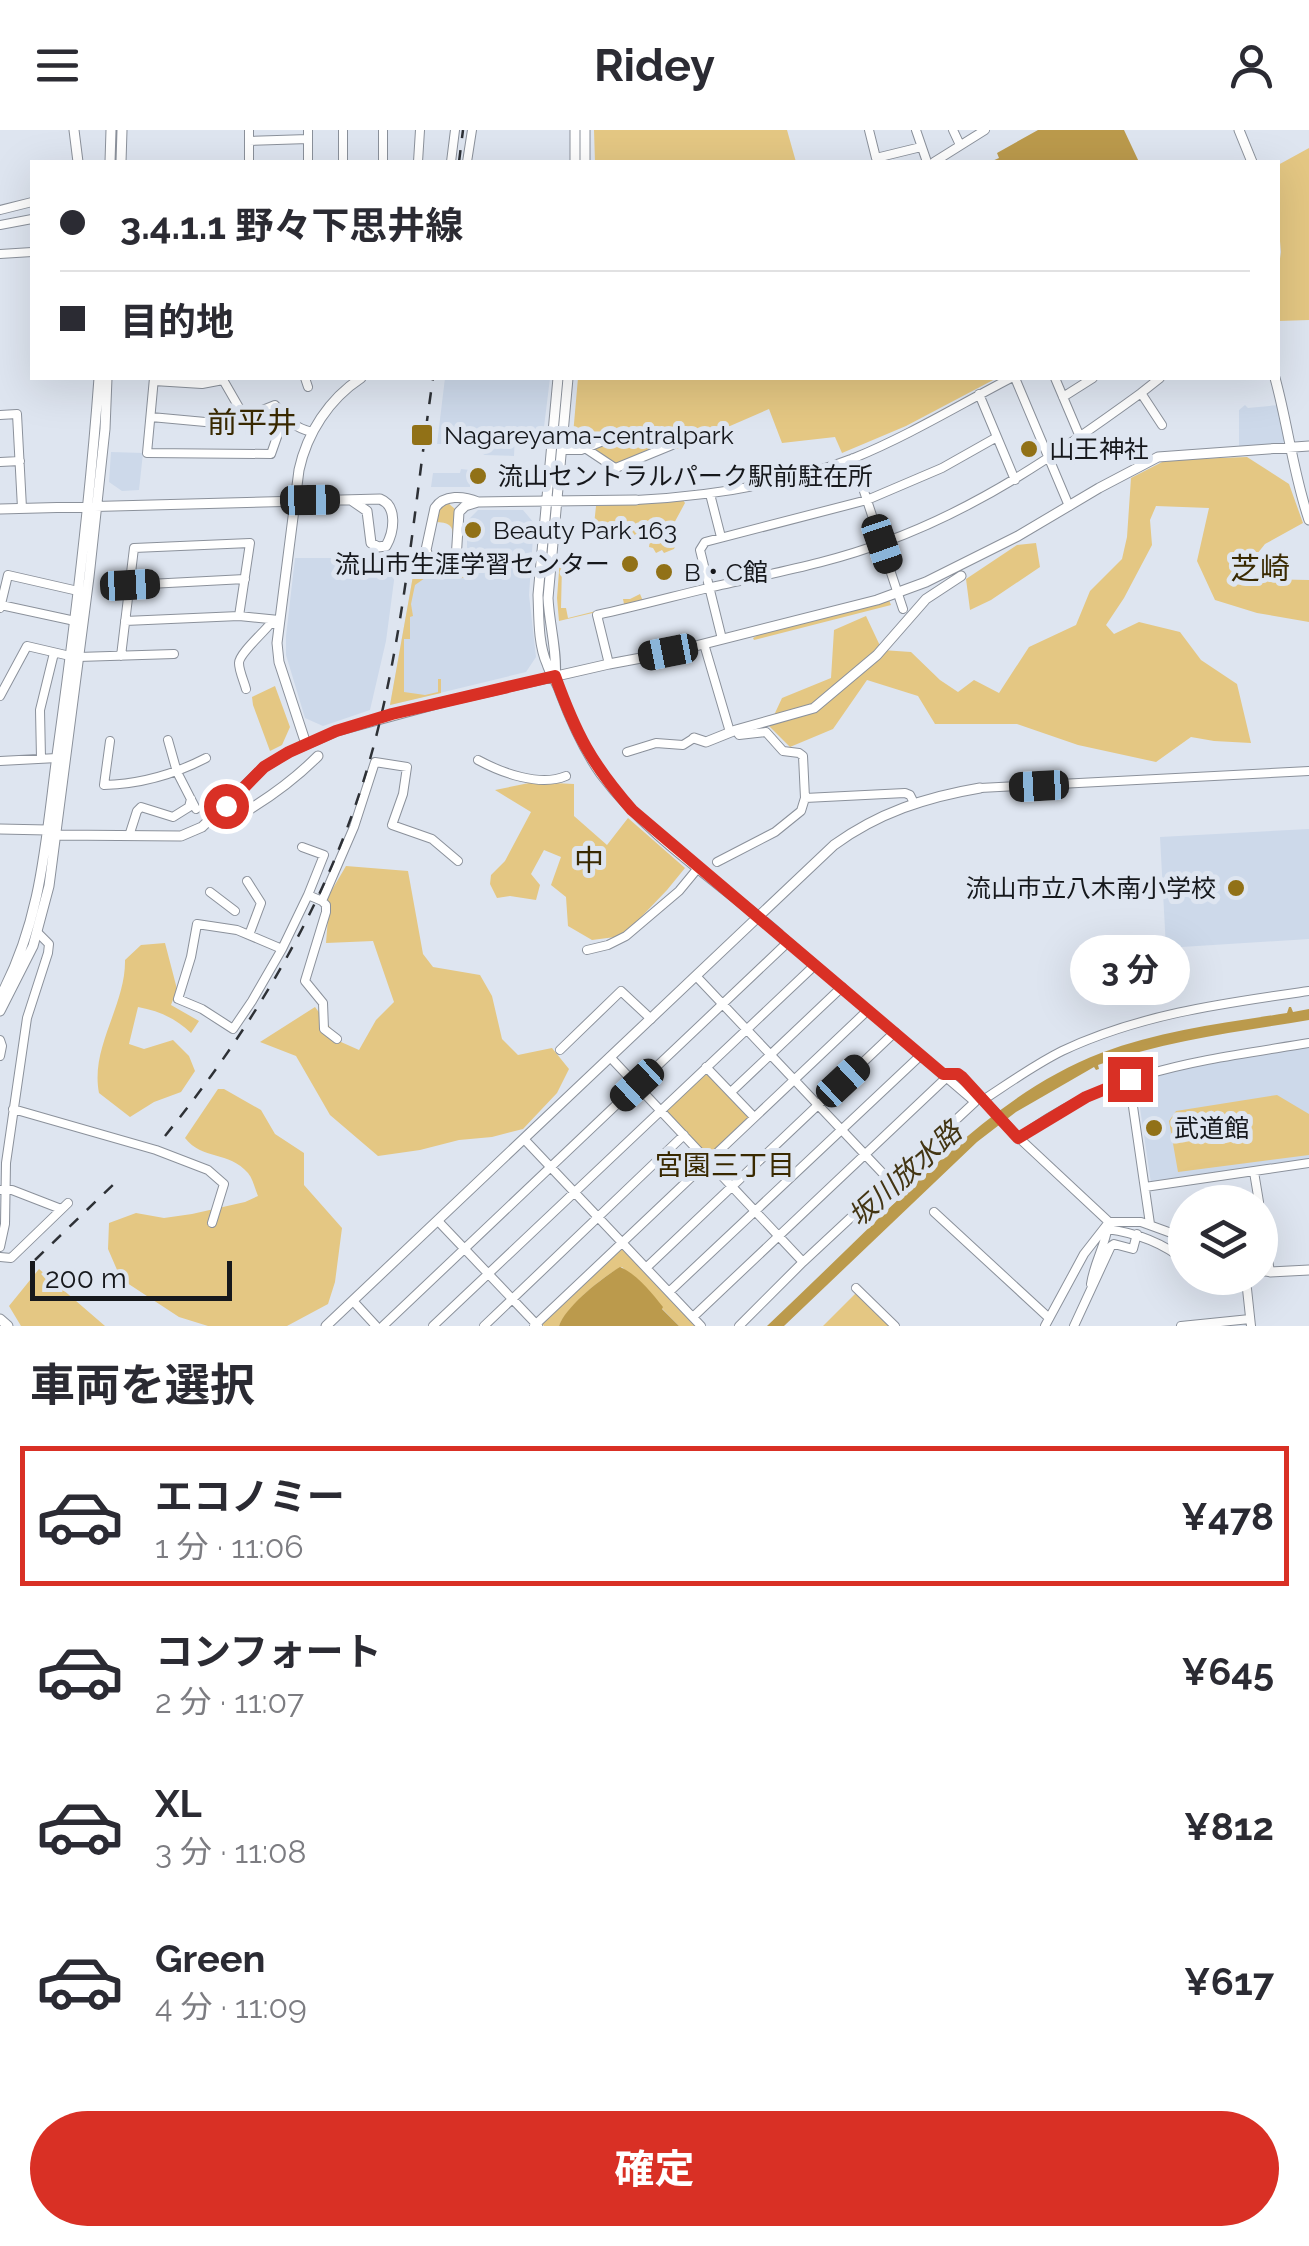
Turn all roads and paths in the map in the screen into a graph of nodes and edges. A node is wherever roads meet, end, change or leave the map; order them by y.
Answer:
1 (74, 130) edge
2 (112, 130) edge
3 (122, 130) edge
4 (250, 130) edge
5 (343, 130) edge
6 (383, 130) edge
7 (420, 130) edge
8 (455, 130) edge
9 (472, 130) edge
10 (575, 130) edge
11 (585, 130) edge
12 (869, 130) edge
13 (916, 130) edge
14 (953, 130) edge
15 (986, 130) edge
16 (1239, 130) edge
17 (308, 135) edge
18 (249, 141) junction
19 (960, 145) junction
20 (921, 147) junction
21 (78, 160) edge
22 (110, 160) edge
23 (121, 160) edge
24 (248, 160) edge
25 (343, 160) edge
26 (383, 160) edge
27 (418, 160) edge
28 (450, 160) edge
29 (467, 160) edge
30 (575, 160) edge
31 (585, 160) edge
32 (929, 160) edge
33 (934, 160) edge
34 (1251, 160) edge
35 (30, 202) edge
36 (0, 210) edge
37 (30, 219) edge
38 (0, 225) edge
39 (30, 252) edge
40 (0, 254) edge
41 (99, 380) edge
42 (108, 380) edge
43 (154, 380) edge
44 (165, 380) edge
45 (218, 380) edge
46 (223, 380) edge
47 (358, 380) edge
48 (558, 380) edge
49 (568, 380) edge
50 (1009, 380) edge
51 (1014, 380) edge
52 (1056, 380) edge
53 (1089, 380) edge
54 (1158, 380) edge
55 (1276, 380) edge
56 (979, 394) junction
57 (1141, 394) junction
58 (1063, 397) junction
59 (0, 414) edge
60 (150, 417) junction
61 (245, 418) junction
62 (287, 420) junction
63 (1162, 425) dead end
64 (312, 432) junction
65 (997, 437) junction
66 (1080, 437) junction
67 (603, 441) dead end
68 (672, 445) dead end
69 (1309, 446) edge
70 (584, 448) junction
71 (1290, 448) junction
72 (561, 450) junction
73 (853, 458) junction
74 (1049, 458) junction
75 (20, 461) junction
76 (0, 462) edge
77 (1015, 480) junction
78 (710, 494) junction
79 (446, 498) junction
80 (376, 499) junction
81 (295, 500) junction
82 (351, 500) junction
83 (636, 500) joint
84 (867, 500) junction
85 (478, 502) junction
86 (551, 502) junction
87 (92, 506) junction
88 (1068, 506) junction
89 (22, 508) junction
90 (0, 509) edge
91 (460, 510) junction
92 (368, 514) junction
93 (1309, 520) edge
94 (722, 537) junction
95 (882, 544) junction
96 (961, 576) dead end
97 (245, 579) junction
98 (130, 585) junction
99 (709, 588) junction
100 (78, 591) junction
101 (898, 593) junction
102 (0, 606) edge
103 (904, 609) dead end
104 (240, 616) junction
105 (75, 620) junction
106 (125, 621) junction
107 (278, 622) junction
108 (722, 640) junction
109 (704, 644) junction
110 (54, 654) junction
111 (174, 654) dead end
112 (122, 656) junction
113 (74, 657) junction
114 (609, 664) junction
115 (555, 676) junction
116 (4, 679) edge
117 (246, 688) dead end
118 (0, 696) edge
119 (733, 731) junction
120 (694, 738) joint
121 (168, 740) dead end
122 (110, 742) dead end
123 (306, 744) junction
124 (627, 752) dead end
125 (318, 756) dead end
126 (41, 758) junction
127 (56, 758) junction
128 (206, 758) dead end
129 (478, 760) dead end
130 (0, 761) edge
131 (1309, 771) edge
132 (177, 772) junction
133 (566, 776) dead end
134 (980, 788) joint
135 (805, 798) junction
136 (191, 799) junction
137 (914, 803) junction
138 (196, 809) dead end
139 (212, 818) junction
140 (0, 828) edge
141 (51, 832) junction
142 (129, 836) junction
143 (302, 847) dead end
144 (458, 861) dead end
145 (717, 862) dead end
146 (698, 868) junction
147 (247, 881) dead end
148 (210, 892) dead end
149 (308, 895) junction
150 (322, 901) junction
151 (235, 911) dead end
152 (758, 916) junction
153 (36, 932) junction
154 (249, 934) junction
155 (779, 934) joint
156 (788, 942) junction
157 (282, 949) junction
158 (586, 950) dead end
159 (815, 965) junction
160 (696, 976) junction
161 (842, 987) junction
162 (1309, 992) edge
163 (0, 997) edge
164 (723, 1005) junction
165 (868, 1010) junction
166 (0, 1011) edge
167 (651, 1019) junction
168 (746, 1030) junction
169 (895, 1032) junction
170 (337, 1039) dead end
171 (0, 1040) edge
172 (1309, 1043) edge
173 (560, 1050) dead end
174 (770, 1054) junction
175 (921, 1055) junction
176 (0, 1056) edge
177 (610, 1057) junction
178 (706, 1067) junction
179 (945, 1076) junction
180 (1130, 1079) junction
181 (794, 1080) junction
182 (637, 1085) junction
183 (731, 1092) junction
184 (985, 1102) junction
185 (818, 1105) junction
186 (13, 1109) junction
187 (660, 1110) junction
188 (754, 1117) junction
189 (842, 1130) junction
190 (684, 1136) junction
191 (1017, 1137) junction
192 (524, 1139) junction
193 (866, 1155) junction
194 (708, 1161) junction
195 (1309, 1163) edge
196 (551, 1166) junction
197 (1254, 1172) junction
198 (890, 1182) junction
199 (1256, 1185) edge
200 (732, 1186) junction
201 (1145, 1187) junction
202 (2, 1190) edge
203 (574, 1192) junction
204 (755, 1211) junction
205 (934, 1212) dead end
206 (598, 1217) junction
207 (438, 1220) junction
208 (212, 1223) dead end
209 (1150, 1224) junction
210 (1108, 1226) junction
211 (1168, 1231) edge
212 (1137, 1234) junction
213 (779, 1236) junction
214 (622, 1242) junction
215 (0, 1247) edge
216 (1168, 1248) edge
217 (464, 1249) junction
218 (0, 1257) edge
219 (803, 1262) junction
220 (646, 1267) junction
221 (1309, 1270) edge
222 (1278, 1271) edge
223 (488, 1274) junction
224 (856, 1288) dead end
225 (669, 1292) junction
226 (1090, 1293) junction
227 (1248, 1295) edge
228 (353, 1300) junction
229 (512, 1300) junction
230 (693, 1317) junction
231 (0, 1319) edge
232 (1047, 1322) edge
233 (1250, 1322) edge
234 (536, 1325) edge
235 (8, 1326) edge
236 (326, 1326) edge
237 (379, 1326) edge
238 (433, 1326) edge
239 (484, 1326) edge
240 (702, 1326) edge
241 (739, 1326) edge
242 (895, 1326) edge
243 (1074, 1326) edge
244 (1181, 1326) edge

1 - 21 street
2 - 22 street
3 - 23 street
4 - 18 street
5 - 25 street
6 - 26 street
7 - 27 street
8 - 28 street
9 - 29 street
10 - 30 street
11 - 31 street
12 - 20 street
13 - 20 street
14 - 19 street
15 - 19 street
16 - 34 street
17 - 18 street
18 - 24 street
19 - 33 street
20 - 32 street
35 - 36 street
37 - 38 street
39 - 40 street
41 - 87 street
42 - 87 street
43 - 60 street
44 - 45 street
46 - 61 street
47 - 64 street
48 - 86 street
49 - 72 street
50 - 56 street
51 - 74 street
52 - 58 street
53 - 58 street
54 - 57 street
55 - 71 street
56 - 65 street
56 - 73 street
57 - 63 street
57 - 66 street
58 - 66 street
59 - 75 street
60 - 61 street
60 - 62 street
61 - 62 street
62 - 64 street
64 - 81 street
65 - 77 street
65 - 84 street
66 - 74 street
67 - 70 street
68 - 70 street
69 - 71 street
70 - 72 street
71 - 88 street
71 - 93 street
72 - 86 street
73 - 78 street
73 - 84 street
74 - 77 street
74 - 88 street
75 - 76 street
75 - 89 street
77 - 95 street
78 - 83 street
78 - 94 street
79 - 85 street
79 - 91 street
79 - 91 street
80 - 82 street
80 - 92 street
80 - 92 street
81 - 82 street
81 - 87 street
81 - 107 street
82 - 92 street
83 - 86 street
84 - 94 street
84 - 95 street
85 - 86 street
85 - 91 street
86 - 115 street
87 - 89 street
87 - 100 street
87 - 113 street
88 - 101 street
89 - 90 street
94 - 99 street
95 - 99 street
95 - 101 street
96 - 119 street
97 - 98 street
97 - 98 street
97 - 104 street
98 - 106 street
99 - 108 street
99 - 114 street
100 - 102 street
100 - 105 street
101 - 103 street
101 - 108 street
102 - 105 street
104 - 106 street
104 - 107 street
105 - 113 street
106 - 112 street
107 - 117 street
107 - 123 street
108 - 109 street
109 - 114 street
109 - 119 street
110 - 113 street
110 - 116 street
110 - 126 street
111 - 112 street
112 - 113 street
113 - 127 street
113 - 141 street
114 - 115 street
115 - 123 street
115 - 146 street
116 - 118 street
119 - 120 street
119 - 135 street
120 - 124 street
121 - 132 street
122 - 132 street
123 - 139 street
125 - 139 street
126 - 127 street
126 - 130 street
127 - 141 street
128 - 132 street
129 - 133 street
131 - 134 street
132 - 136 street
134 - 137 street
135 - 137 street
135 - 145 street
136 - 138 street
136 - 142 street
137 - 152 street
139 - 142 street
140 - 141 street
141 - 142 street
141 - 153 street
141 - 163 street
143 - 149 street
144 - 150 street
146 - 152 street
146 - 158 street
147 - 154 street
148 - 151 street
149 - 150 street
149 - 157 street
150 - 170 street
152 - 155 street
152 - 160 street
153 - 166 street
153 - 186 street
154 - 157 street
154 - 157 street
155 - 156 street
156 - 159 street
156 - 164 street
159 - 161 street
159 - 168 street
160 - 164 street
160 - 167 street
161 - 165 street
161 - 174 street
162 - 184 street
164 - 168 street
164 - 182 street
165 - 169 street
165 - 181 street
167 - 173 street
167 - 177 street
168 - 174 street
168 - 178 street
169 - 175 street
169 - 185 street
171 - 176 street
172 - 180 street
174 - 181 street
174 - 183 street
175 - 179 street
175 - 189 street
177 - 182 street
177 - 192 street
178 - 183 street
178 - 187 street
179 - 184 street
179 - 193 street
179 - 198 street
180 - 191 street
180 - 201 street
181 - 185 street
181 - 188 street
182 - 187 street
182 - 196 street
183 - 188 street
184 - 191 street
185 - 189 street
185 - 200 street
186 - 202 street
186 - 208 street
187 - 190 street
187 - 203 street
188 - 194 street
189 - 193 street
189 - 204 street
190 - 194 street
190 - 206 street
191 - 210 street
192 - 196 street
192 - 207 street
193 - 198 street
193 - 213 street
194 - 200 street
194 - 214 street
195 - 197 street
196 - 203 street
196 - 217 street
197 - 199 street
197 - 201 street
198 - 219 street
200 - 204 street
200 - 220 street
201 - 209 street
202 - 215 street
202 - 218 street
203 - 206 street
203 - 223 street
204 - 213 street
204 - 225 street
205 - 232 street
206 - 214 street
206 - 229 street
207 - 217 street
207 - 228 street
209 - 210 street
209 - 211 street
210 - 212 street
210 - 226 street
210 - 232 street
212 - 216 street
212 - 226 street
213 - 219 street
213 - 230 street
214 - 220 street
214 - 234 street
217 - 223 street
217 - 237 street
219 - 241 street
220 - 225 street
221 - 222 street
223 - 229 street
223 - 238 street
224 - 242 street
225 - 230 street
226 - 243 street
227 - 233 street
228 - 236 street
228 - 237 street
229 - 234 street
229 - 239 street
230 - 240 street
231 - 235 street
233 - 244 street

